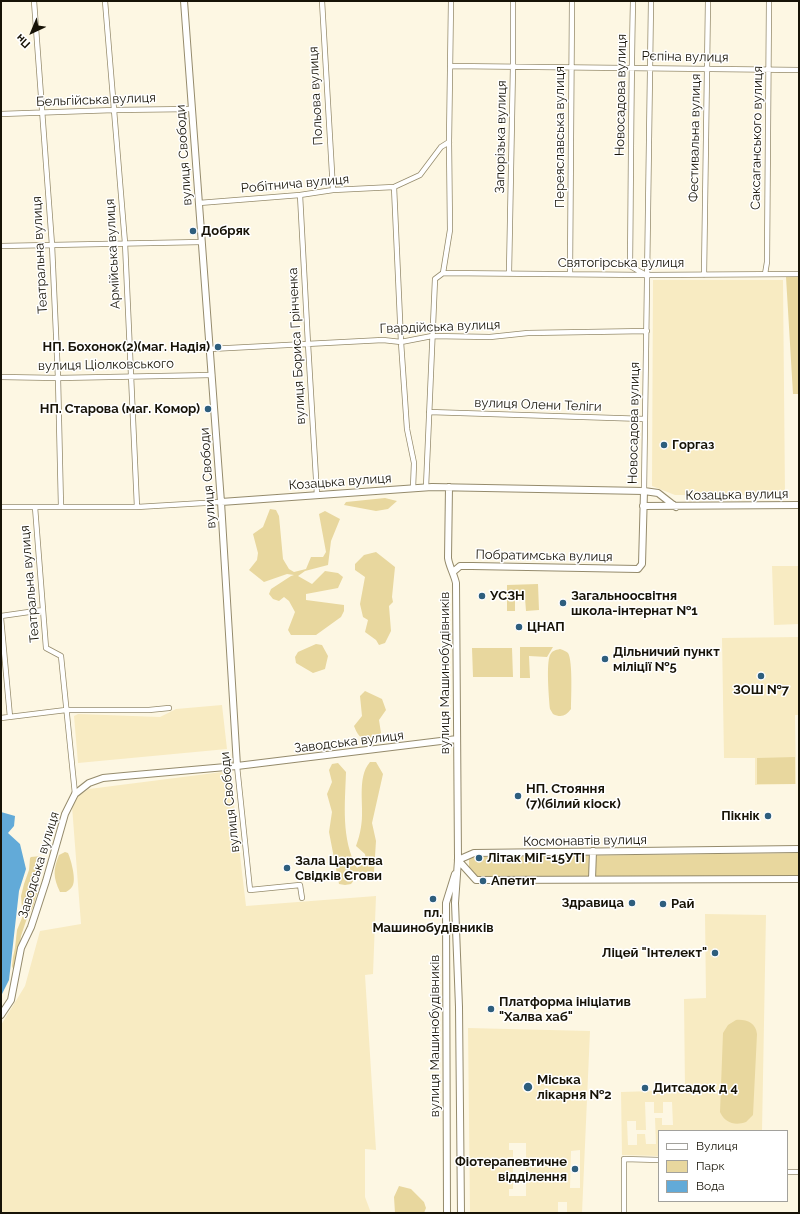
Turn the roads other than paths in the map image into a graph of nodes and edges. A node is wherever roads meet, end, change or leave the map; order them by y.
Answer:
1 (34, 1) edge
2 (105, 1) edge
3 (184, 1) edge
4 (322, 1) edge
5 (451, 1) edge
6 (513, 1) edge
7 (572, 1) edge
8 (633, 1) edge
9 (651, 1) edge
10 (708, 1) edge
11 (769, 1) edge
12 (450, 66) junction
13 (513, 66) junction
14 (572, 67) junction
15 (631, 68) junction
16 (650, 68) junction
17 (707, 69) junction
18 (769, 69) junction
19 (799, 70) edge
20 (192, 109) junction
21 (114, 110) junction
22 (42, 113) junction
23 (1, 114) edge
24 (448, 142) junction
25 (394, 187) junction
26 (333, 190) junction
27 (300, 195) junction
28 (199, 203) junction
29 (202, 242) junction
30 (125, 243) junction
31 (52, 245) junction
32 (1, 246) edge
33 (443, 273) junction
34 (509, 273) junction
35 (570, 274) junction
36 (765, 274) junction
37 (799, 274) edge
38 (647, 275) junction
39 (704, 275) junction
40 (647, 331) junction
41 (432, 336) junction
42 (401, 342) junction
43 (308, 344) junction
44 (210, 349) junction
45 (212, 375) junction
46 (131, 376) junction
47 (1, 377) edge
48 (58, 378) junction
49 (429, 412) junction
50 (645, 420) junction
51 (426, 487) junction
52 (449, 487) junction
53 (413, 488) junction
54 (644, 491) junction
55 (317, 495) junction
56 (221, 502) junction
57 (799, 505) edge
58 (643, 506) junction
59 (1, 507) edge
60 (34, 507) junction
61 (61, 507) junction
62 (137, 507) junction
63 (676, 507) junction
64 (638, 570) joint
65 (453, 572) junction
66 (43, 610) junction
67 (1, 617) edge
68 (169, 708) dead end
69 (66, 710) junction
70 (10, 717) junction
71 (1, 718) edge
72 (457, 740) junction
73 (237, 766) junction
74 (76, 794) junction
75 (799, 849) edge
76 (592, 851) junction
77 (458, 860) junction
78 (592, 879) junction
79 (799, 879) edge
80 (302, 898) dead end
81 (1, 1014) edge
82 (658, 1160) edge
83 (788, 1172) edge
84 (799, 1172) edge
85 (447, 1213) edge
86 (461, 1213) edge
87 (624, 1213) edge

1 - 22 street, Театральна вулиця
2 - 21 street, Армійська вулиця
3 - 20 street, вулиця Свободи
4 - 26 street, Польова вулиця
5 - 12 street
6 - 13 street, Запорізька вулиця
7 - 14 street, Переяславська вулиця
8 - 15 street, Новосадова вулиця
9 - 16 street, Новосадова вулиця
10 - 17 street, Фестивальна вулиця
11 - 18 street, Саксаганського вулиця
12 - 13 street, Рєпіна вулиця
12 - 24 street
13 - 14 street, Рєпіна вулиця
13 - 34 street, Запорізька вулиця
14 - 15 street, Рєпіна вулиця
14 - 35 street, Переяславська вулиця
15 - 16 street, Рєпіна вулиця
15 - 38 street, Новосадова вулиця
16 - 17 street, Рєпіна вулиця
16 - 38 street, Новосадова вулиця
17 - 18 street, Рєпіна вулиця
17 - 39 street, Фестивальна вулиця
18 - 19 street, Рєпіна вулиця
18 - 36 street, Саксаганського вулиця
20 - 21 street, Бельгійська вулиця
20 - 28 street, вулиця Свободи
21 - 22 street, Бельгійська вулиця
21 - 30 street, Армійська вулиця
22 - 23 street, Бельгійська вулиця
22 - 31 street, Театральна вулиця
24 - 25 street
24 - 33 street
25 - 26 street, Робітнича вулиця
25 - 42 street
26 - 27 street, Робітнича вулиця
27 - 28 street, Робітнича вулиця
27 - 43 street, вулиця Бориса Грінченка
28 - 29 street, вулиця Свободи
29 - 30 street
29 - 44 street, вулиця Свободи
30 - 31 street
30 - 46 street, Армійська вулиця
31 - 32 street
31 - 48 street, Театральна вулиця
33 - 34 street, Святогірська вулиця
33 - 41 street
34 - 35 street, Святогірська вулиця
35 - 38 street, Святогірська вулиця
36 - 37 street, Святогірська вулиця
36 - 39 street, Святогірська вулиця
38 - 39 street, Святогірська вулиця
38 - 40 street, Новосадова вулиця
40 - 41 street, Гвардійська вулиця
40 - 50 street, Новосадова вулиця
41 - 42 street, Гвардійська вулиця
41 - 49 street
42 - 43 street, Гвардійська вулиця
42 - 53 street
43 - 44 street, Гвардійська вулиця
43 - 55 street, вулиця Бориса Грінченка
44 - 45 street, вулиця Свободи
45 - 46 street, вулиця Ціолковського
45 - 56 street, вулиця Свободи
46 - 48 street, вулиця Ціолковського
46 - 62 street, Армійська вулиця
47 - 48 street, вулиця Ціолковського
48 - 61 street, Театральна вулиця
49 - 50 street, вулиця Олени Теліги
49 - 51 street
50 - 54 street, Новосадова вулиця
51 - 52 street, Козацька вулиця
51 - 53 street, Козацька вулиця
52 - 54 street, Козацька вулиця
52 - 65 street, вулиця Машинобудівників
53 - 55 street, Козацька вулиця
54 - 58 street, Новосадова вулиця
54 - 63 street, Козацька вулиця
55 - 56 street, Козацька вулиця
56 - 62 street, Козацька вулиця
56 - 73 street, вулиця Свободи
57 - 63 street, Козацька вулиця
58 - 63 street, Козацька вулиця
58 - 64 street, Новосадова вулиця
59 - 60 street, Козацька вулиця
60 - 61 street, Козацька вулиця
60 - 66 street, Театральна вулиця
61 - 62 street, Козацька вулиця
64 - 65 street, Побратимська вулиця
65 - 72 street, вулиця Машинобудівників
66 - 67 street
66 - 69 street, Театральна вулиця
67 - 70 street
68 - 69 street
69 - 70 street
69 - 74 street, Театральна вулиця
70 - 71 street
72 - 73 street, Заводська вулиця
72 - 77 street, вулиця Машинобудівників
73 - 74 street, Заводська вулиця
73 - 80 street, вулиця Свободи
74 - 81 street, Заводська вулиця
75 - 76 street, Космонавтів вулиця
76 - 77 street, Космонавтів вулиця
76 - 78 street
77 - 78 street
77 - 85 street, вулиця Машинобудівників
77 - 86 street, вулиця Машинобудівників
78 - 79 street
82 - 87 street
83 - 84 street

